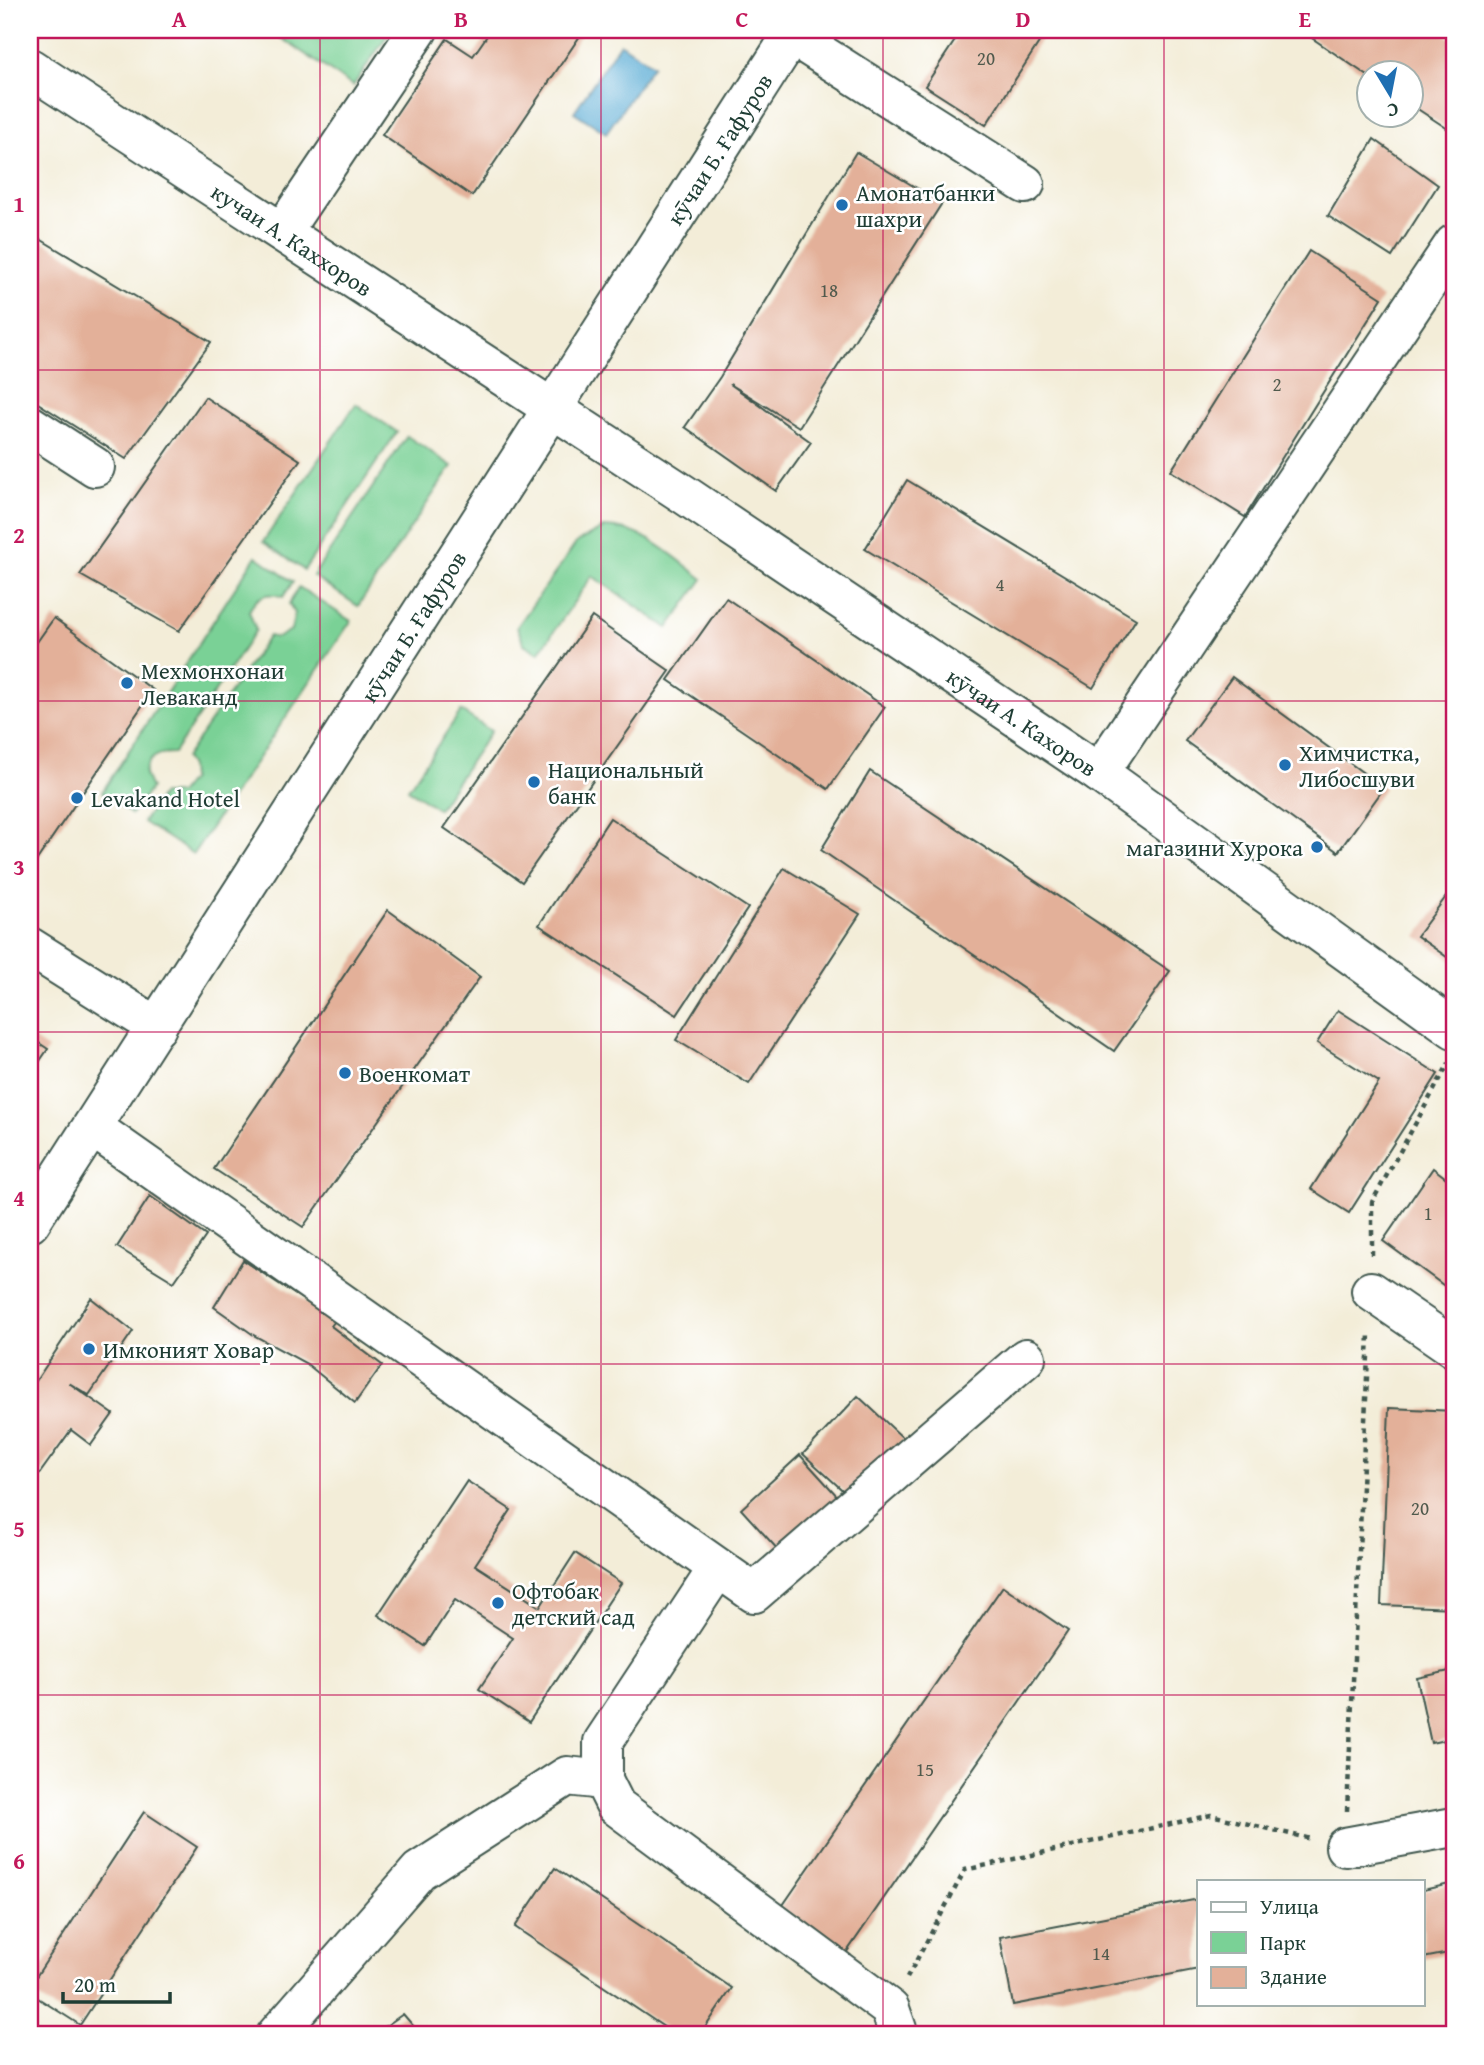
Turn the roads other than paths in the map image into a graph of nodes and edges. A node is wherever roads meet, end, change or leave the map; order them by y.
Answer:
1 (418, 30) edge
2 (793, 33) edge
3 (30, 68) edge
4 (1025, 184) dead end
5 (282, 232) junction
6 (1454, 244) edge
7 (554, 410) junction
8 (30, 425) edge
9 (95, 467) dead end
10 (1099, 773) junction
11 (30, 947) edge
12 (157, 1027) junction
13 (1454, 1029) edge
14 (92, 1127) junction
15 (30, 1223) edge
16 (1371, 1292) road end
17 (1454, 1348) edge
18 (1026, 1358) dead end
19 (718, 1568) junction
20 (603, 1780) junction
21 (1454, 1827) edge
22 (1345, 1847) road end
23 (895, 2022) edge
24 (276, 2035) edge

1 - 5 street
2 - 4 street
2 - 7 street, кӯчаи Б. Ғафуров
3 - 5 street, кучаи А. Каххоров
5 - 7 street, кучаи А. Каххоров
6 - 10 street, кӯчаи А. Кахоров
7 - 10 street, кӯчаи А. Кахоров
7 - 12 street, кӯчаи Б. Ғафуров
8 - 9 street
10 - 13 street
11 - 12 street
12 - 14 street, кӯчаи Б. Ғафуров
14 - 15 street, кӯчаи Б. Ғафуров
14 - 19 street
16 - 17 street
18 - 19 street
19 - 20 street
20 - 23 street
20 - 24 street
21 - 22 street

